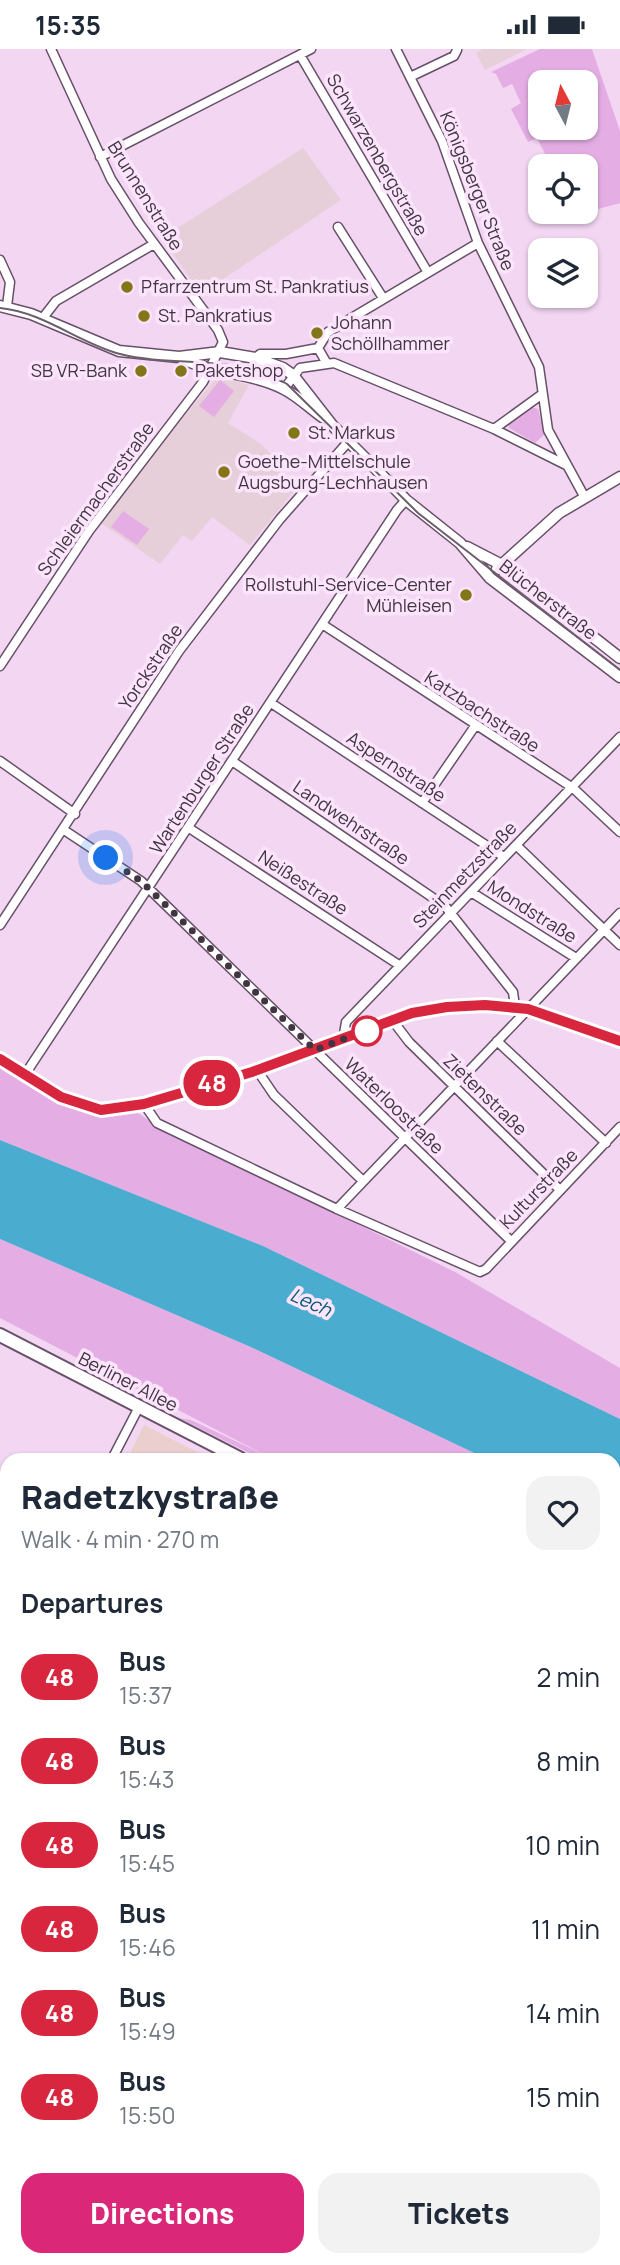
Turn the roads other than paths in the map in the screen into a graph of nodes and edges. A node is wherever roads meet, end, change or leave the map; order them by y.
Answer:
1 (51, 49) edge
2 (311, 49) edge
3 (396, 49) edge
4 (467, 49) edge
5 (456, 50) edge
6 (300, 55) junction
7 (410, 77) junction
8 (100, 157) junction
9 (338, 227) dead end
10 (478, 243) junction
11 (154, 244) junction
12 (0, 260) edge
13 (427, 271) junction
14 (383, 298) junction
15 (3, 306) edge
16 (42, 319) junction
17 (318, 348) junction
18 (219, 352) junction
19 (179, 357) junction
20 (256, 358) junction
21 (326, 362) junction
22 (210, 369) junction
23 (293, 375) junction
24 (284, 389) junction
25 (541, 395) junction
26 (332, 425) junction
27 (494, 429) junction
28 (348, 442) junction
29 (566, 465) junction
30 (620, 477) edge
31 (584, 496) junction
32 (406, 500) junction
33 (460, 543) junction
34 (500, 564) junction
35 (490, 578) junction
36 (322, 624) junction
37 (620, 658) edge
38 (0, 666) edge
39 (620, 677) edge
40 (271, 703) junction
41 (475, 726) junction
42 (620, 737) edge
43 (0, 761) edge
44 (232, 761) junction
45 (573, 788) junction
46 (422, 803) junction
47 (75, 814) junction
48 (189, 828) junction
49 (64, 830) junction
50 (620, 832) edge
51 (516, 845) junction
52 (504, 857) junction
53 (149, 888) junction
54 (471, 892) junction
55 (451, 912) junction
56 (620, 913) edge
57 (0, 925) edge
58 (604, 930) junction
59 (620, 945) edge
60 (576, 958) junction
61 (399, 965) junction
62 (515, 1007) junction
63 (528, 1009) junction
64 (393, 1021) junction
65 (343, 1040) junction
66 (497, 1041) junction
67 (620, 1041) edge
68 (315, 1050) junction
69 (0, 1059) edge
70 (257, 1070) junction
71 (24, 1076) junction
72 (454, 1087) junction
73 (144, 1104) junction
74 (620, 1127) edge
75 (405, 1138) junction
76 (606, 1143) junction
77 (363, 1181) junction
78 (559, 1189) junction
79 (337, 1209) junction
80 (511, 1241) junction
81 (0, 1335) edge
82 (139, 1407) junction
83 (115, 1453) edge
84 (229, 1453) edge

1 - 8 street, Brunnenstraße
2 - 6 street
3 - 7 street, Königsberger Straße
4 - 5 street
5 - 7 street
6 - 8 street
6 - 13 street, Schwarzenbergstraße
7 - 10 street, Königsberger Straße
8 - 11 street, Brunnenstraße
9 - 14 street
10 - 13 street
10 - 25 street, Königsberger Straße
11 - 16 street
11 - 18 street, Brunnenstraße
12 - 15 street
13 - 14 street
14 - 17 street
15 - 16 street, Blücherstraße
16 - 19 street, Blücherstraße
17 - 20 street
17 - 21 street
18 - 19 street, Blücherstraße
18 - 20 street, Blücherstraße
18 - 22 street, Schleiermacherstraße
19 - 22 street, Blücherstraße
20 - 23 street, Blücherstraße
21 - 23 street
21 - 27 street
22 - 24 street, Blücherstraße
22 - 38 street, Schleiermacherstraße
23 - 24 street
23 - 26 street, Blücherstraße
24 - 26 street, Blücherstraße
25 - 27 street
25 - 29 street, Königsberger Straße
26 - 28 street, Blücherstraße
27 - 29 street
28 - 32 street, Blücherstraße
28 - 47 street, Yorckstraße
29 - 31 street, Königsberger Straße
30 - 31 street
31 - 34 street
32 - 33 street, Blücherstraße
32 - 36 street, Wartenburger Straße
33 - 34 street, Blücherstraße
33 - 35 street, Blücherstraße
34 - 35 street
34 - 37 street, Blücherstraße
35 - 39 street, Blücherstraße
36 - 40 street, Wartenburger Straße
36 - 41 street, Katzbachstraße
40 - 44 street, Wartenburger Straße
40 - 46 street, Aspernstraße
41 - 45 street, Katzbachstraße
41 - 46 street
42 - 45 street, Steinmetzstraße
43 - 47 street
44 - 48 street, Wartenburger Straße
44 - 55 street, Landwehrstraße
45 - 50 street, Katzbachstraße
45 - 51 street, Steinmetzstraße
46 - 52 street, Aspernstraße
47 - 49 street, Yorckstraße
48 - 53 street, Wartenburger Straße
48 - 61 street, Neißestraße
49 - 53 street, Waterloostraße
49 - 57 street, Yorckstraße
51 - 52 street, Steinmetzstraße
51 - 58 street
52 - 54 street, Steinmetzstraße
53 - 68 street, Waterloostraße
53 - 71 street, Wartenburger Straße
54 - 55 street, Steinmetzstraße
54 - 60 street, Mondstraße
55 - 61 street, Steinmetzstraße
55 - 62 street, Landwehrstraße
56 - 58 street
58 - 59 street
58 - 60 street
60 - 63 street
61 - 65 street, Steinmetzstraße
62 - 63 street
62 - 64 street
63 - 66 street
63 - 67 street
64 - 65 street
64 - 72 street, Zietenstraße
65 - 68 street
66 - 72 street
66 - 76 street
68 - 70 street
68 - 75 street, Waterloostraße
69 - 71 street
70 - 73 street
70 - 77 street
71 - 73 street
72 - 75 street
72 - 78 street, Zietenstraße
73 - 79 street
74 - 76 street, Kulturstraße
75 - 77 street
75 - 80 street, Waterloostraße
76 - 78 street, Kulturstraße
77 - 79 street
78 - 80 street, Kulturstraße
79 - 80 street, Kulturstraße
81 - 82 main road, Berliner Allee
82 - 83 street
82 - 84 main road, Berliner Allee

